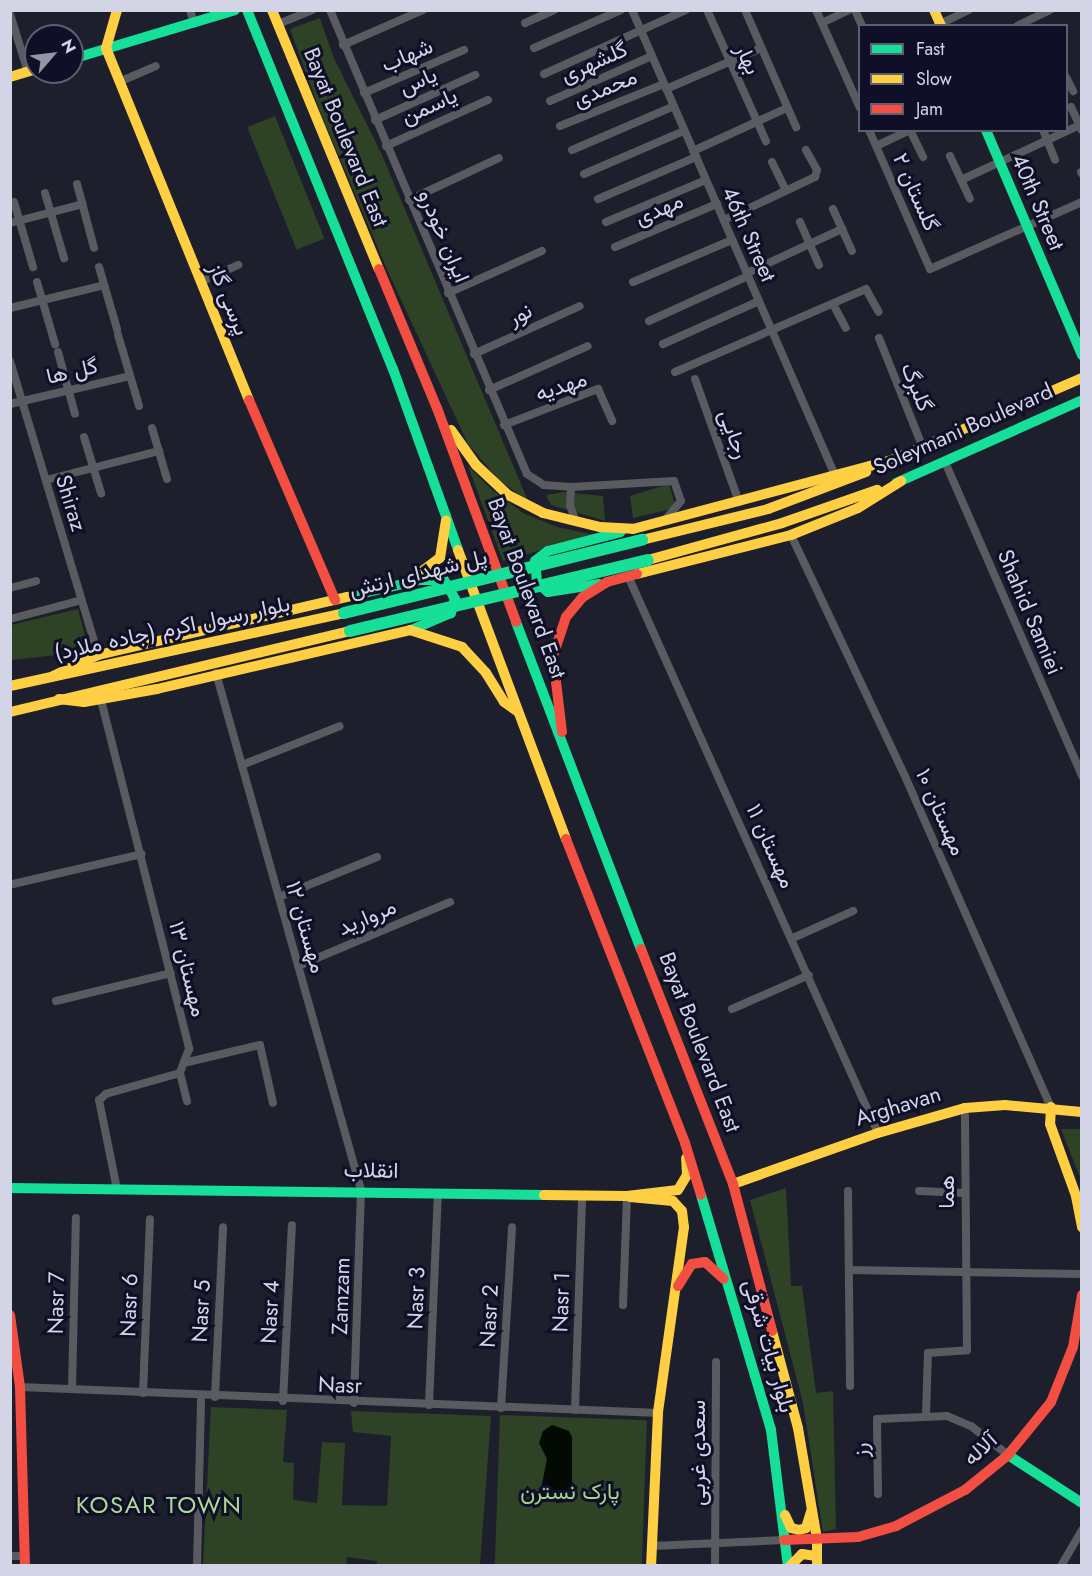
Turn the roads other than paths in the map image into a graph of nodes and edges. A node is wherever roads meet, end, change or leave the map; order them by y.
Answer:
1 (117, 10) edge
2 (235, 10) edge
3 (247, 10) edge
4 (272, 10) edge
5 (312, 10) edge
6 (330, 10) edge
7 (423, 10) edge
8 (554, 10) edge
9 (621, 10) edge
10 (632, 10) edge
11 (686, 10) edge
12 (707, 10) edge
13 (745, 10) edge
14 (816, 10) edge
15 (849, 10) edge
16 (855, 10) edge
17 (934, 10) edge
18 (969, 10) edge
19 (1050, 10) edge
20 (10, 14) edge
21 (192, 16) edge
22 (525, 23) dead end
23 (822, 23) junction
24 (278, 24) junction
25 (861, 24) edge
26 (941, 24) edge
27 (943, 24) edge
28 (1021, 24) edge
29 (641, 32) junction
30 (343, 45) junction
31 (106, 48) junction
32 (534, 48) dead end
33 (761, 48) junction
34 (24, 50) edge
35 (464, 50) dead end
36 (84, 54) edge
37 (652, 56) junction
38 (729, 62) junction
39 (156, 66) dead end
40 (24, 74) edge
41 (544, 74) dead end
42 (475, 75) dead end
43 (1068, 81) edge
44 (10, 82) edge
45 (119, 82) junction
46 (665, 87) junction
47 (1073, 91) dead end
48 (364, 93) junction
49 (488, 100) dead end
50 (550, 101) dead end
51 (858, 104) edge
52 (674, 106) junction
53 (1071, 106) dead end
54 (787, 108) junction
55 (313, 114) junction
56 (375, 120) junction
57 (758, 122) junction
58 (295, 124) junction
59 (560, 126) dead end
60 (796, 127) dead end
61 (1081, 127) edge
62 (684, 131) junction
63 (870, 132) edge
64 (908, 132) edge
65 (910, 132) edge
66 (987, 132) edge
67 (1044, 132) edge
68 (323, 138) junction
69 (766, 141) dead end
70 (1047, 141) junction
71 (386, 146) junction
72 (304, 147) junction
73 (876, 147) junction
74 (572, 150) dead end
75 (806, 150) dead end
76 (695, 154) junction
77 (950, 156) dead end
78 (923, 157) dead end
79 (499, 158) dead end
80 (1055, 160) dead end
81 (772, 162) dead end
82 (1000, 164) junction
83 (584, 174) dead end
84 (706, 180) junction
85 (961, 180) junction
86 (77, 184) dead end
87 (786, 191) junction
88 (45, 193) dead end
89 (598, 199) dead end
90 (970, 199) dead end
91 (409, 200) junction
92 (14, 202) dead end
93 (1082, 202) edge
94 (83, 204) junction
95 (717, 204) junction
96 (833, 209) dead end
97 (50, 212) junction
98 (20, 220) junction
99 (723, 220) junction
100 (606, 222) dead end
101 (800, 222) dead end
102 (10, 223) edge
103 (1026, 227) junction
104 (842, 229) junction
105 (732, 240) junction
106 (810, 244) junction
107 (615, 247) dead end
108 (94, 248) dead end
109 (542, 251) dead end
110 (852, 251) dead end
111 (64, 258) dead end
112 (238, 265) dead end
113 (819, 265) dead end
114 (33, 267) dead end
115 (99, 267) dead end
116 (747, 275) junction
117 (37, 282) dead end
118 (200, 282) junction
119 (633, 282) dead end
120 (104, 285) junction
121 (448, 293) junction
122 (42, 300) junction
123 (759, 301) junction
124 (833, 304) junction
125 (580, 306) dead end
126 (10, 308) edge
127 (879, 312) dead end
128 (649, 321) dead end
129 (846, 328) dead end
130 (772, 332) junction
131 (879, 338) dead end
132 (663, 344) dead end
133 (588, 346) dead end
134 (474, 354) junction
135 (1082, 355) edge
136 (10, 361) edge
137 (675, 372) dead end
138 (130, 376) junction
139 (1082, 378) edge
140 (695, 379) dead end
141 (69, 390) junction
142 (489, 390) junction
143 (1082, 400) edge
144 (22, 401) junction
145 (10, 404) edge
146 (139, 406) dead end
147 (437, 408) junction
148 (75, 414) dead end
149 (612, 421) dead end
150 (504, 425) junction
151 (152, 428) dead end
152 (84, 437) dead end
153 (923, 448) junction
154 (159, 451) junction
155 (894, 460) junction
156 (945, 462) junction
157 (93, 467) junction
158 (834, 473) junction
159 (167, 479) dead end
160 (46, 480) junction
161 (901, 481) junction
162 (571, 487) junction
163 (101, 493) dead end
164 (739, 502) junction
165 (445, 507) junction
166 (664, 521) junction
167 (576, 522) junction
168 (633, 529) junction
169 (791, 535) junction
170 (648, 560) joint
171 (628, 576) junction
172 (36, 581) dead end
173 (607, 582) junction
174 (398, 586) junction
175 (10, 588) edge
176 (82, 600) junction
177 (335, 600) junction
178 (344, 613) joint
179 (10, 619) edge
180 (410, 630) junction
181 (98, 655) junction
182 (216, 673) junction
183 (53, 676) junction
184 (10, 686) edge
185 (59, 699) junction
186 (101, 700) junction
187 (516, 711) junction
188 (10, 712) edge
189 (340, 726) dead end
190 (566, 757) junction
191 (242, 765) junction
192 (1082, 776) edge
193 (142, 854) junction
194 (377, 857) dead end
195 (13, 884) dead end
196 (279, 897) junction
197 (450, 902) dead end
198 (852, 911) dead end
199 (793, 938) junction
200 (298, 966) junction
201 (171, 973) junction
202 (809, 975) junction
203 (56, 1000) dead end
204 (732, 1009) dead end
205 (188, 1062) junction
206 (180, 1073) junction
207 (187, 1101) dead end
208 (273, 1103) dead end
209 (1051, 1107) junction
210 (1082, 1112) edge
211 (965, 1115) dead end
212 (878, 1133) junction
213 (685, 1143) junction
214 (733, 1185) junction
215 (10, 1188) edge
216 (117, 1189) junction
217 (362, 1190) junction
218 (848, 1191) dead end
219 (919, 1191) dead end
220 (438, 1192) junction
221 (965, 1193) junction
222 (582, 1196) junction
223 (627, 1196) junction
224 (76, 1218) dead end
225 (150, 1219) dead end
226 (292, 1225) dead end
227 (223, 1227) dead end
228 (512, 1227) dead end
229 (1082, 1227) edge
230 (966, 1269) junction
231 (850, 1270) junction
232 (1082, 1274) edge
233 (677, 1289) junction
234 (732, 1289) junction
235 (1082, 1295) edge
236 (623, 1305) dead end
237 (10, 1315) edge
238 (716, 1362) dead end
239 (850, 1386) dead end
240 (20, 1387) junction
241 (72, 1389) junction
242 (143, 1393) junction
243 (215, 1397) junction
244 (201, 1400) dead end
245 (283, 1401) junction
246 (354, 1403) junction
247 (429, 1406) junction
248 (501, 1408) junction
249 (575, 1410) junction
250 (658, 1413) junction
251 (926, 1415) junction
252 (1008, 1455) junction
253 (878, 1494) dead end
254 (1082, 1503) edge
255 (812, 1504) junction
256 (783, 1512) junction
257 (1082, 1530) edge
258 (817, 1539) junction
259 (784, 1540) junction
260 (715, 1545) junction
261 (652, 1546) junction
262 (10, 1556) edge
263 (25, 1561) edge
264 (817, 1561) edge
265 (197, 1566) edge
266 (651, 1566) edge
267 (715, 1566) edge
268 (789, 1566) edge
269 (1060, 1566) edge

1 - 31 main road
2 - 21 main road
3 - 58 main road, Bayat Boulevard East
4 - 24 main road, Bayat Boulevard East
5 - 24 street
6 - 30 street, ایران خودرو
7 - 30 street
8 - 22 street
9 - 32 street
10 - 29 street, 46th Street
11 - 29 street
12 - 38 street, بهار
13 - 33 street
14 - 23 street
15 - 23 street
16 - 25 street
17 - 26 main road
18 - 27 street
19 - 28 street
20 - 34 street
21 - 31 main road
23 - 51 street
24 - 55 main road, Bayat Boulevard East
29 - 37 street, 46th Street
29 - 41 street
30 - 48 street, ایران خودرو
31 - 36 main road
31 - 45 main road, پرسی گاز
33 - 38 street, محمدی
33 - 54 street
35 - 48 street, شهاب
37 - 46 street, 46th Street
37 - 50 street, گلشهری
38 - 46 street, محمدی
38 - 57 street, بهار
39 - 45 street
40 - 44 main road
42 - 56 street, یاس
43 - 47 street
45 - 118 main road, پرسی گاز
46 - 52 street, 46th Street
46 - 59 street, محمدی
48 - 56 street, ایران خودرو
49 - 71 street, یاسمن
52 - 62 street, 46th Street
52 - 74 street
53 - 61 street
54 - 57 street
54 - 60 street
55 - 58 main road
55 - 68 main road, Bayat Boulevard East
56 - 71 street, ایران خودرو
57 - 69 street, بهار
57 - 76 street
58 - 72 main road, Bayat Boulevard East
61 - 70 street
62 - 76 street, 46th Street
62 - 83 street
63 - 73 street, گلستان ۲
64 - 73 street
65 - 78 street
66 - 82 main road, 40th Street
67 - 70 street
68 - 72 main road
68 - 147 main road, Bayat Boulevard East
70 - 80 street
70 - 82 street
71 - 91 street, ایران خودرو
72 - 165 main road, Bayat Boulevard East
73 - 103 street, گلستان ۲
75 - 87 street
76 - 84 street, 46th Street
76 - 89 street
77 - 85 street
79 - 91 street
81 - 87 street
82 - 85 street
82 - 103 main road, 40th Street
84 - 95 street, 46th Street
84 - 100 street
85 - 90 street
86 - 94 street
87 - 99 street
88 - 97 street
91 - 121 street, ایران خودرو
92 - 98 street
93 - 103 street
94 - 97 street
94 - 108 street
95 - 99 street, 46th Street
95 - 107 street, مهدی
96 - 104 street
97 - 98 street
97 - 111 street
98 - 102 street
98 - 114 street
99 - 105 street, 46th Street
101 - 106 street
103 - 135 main road, 40th Street
104 - 106 street
104 - 110 street
105 - 116 street, 46th Street
105 - 119 street
106 - 113 street
106 - 116 street
109 - 121 street
112 - 118 street
115 - 120 street
116 - 123 street, 46th Street
116 - 128 street
117 - 122 street
118 - 177 main road, پرسی گاز
120 - 122 street
120 - 138 street
121 - 134 street, ایران خودرو
122 - 126 street
122 - 141 street
123 - 130 street, 46th Street
123 - 132 street
124 - 127 street
124 - 129 street
124 - 130 street
125 - 134 street, نور
130 - 137 street
130 - 158 street, 46th Street
131 - 153 street, گلبرگ
133 - 142 street
134 - 142 street, ایران خودرو
136 - 144 street, Shiraz
138 - 141 street, گل ها
138 - 146 street
139 - 153 main road, Soleymani Boulevard
140 - 164 street, رجایی
141 - 144 street, گل ها
141 - 148 street
142 - 150 street, ایران خودرو
143 - 156 main road, Soleymani Boulevard
144 - 145 street, گل ها
144 - 160 street, Shiraz
147 - 167 main road
147 - 190 main road, Bayat Boulevard East
149 - 150 street, مهدیه
150 - 162 street, ایران خودرو
151 - 154 street
152 - 157 street
153 - 155 main road, Soleymani Boulevard
154 - 157 street
154 - 159 street
155 - 158 main road
155 - 178 main road, پل شهدای ارتش, bridge
156 - 161 main road, Soleymani Boulevard
156 - 192 street, Shahid Samiei
157 - 160 street
157 - 163 street
158 - 164 main road
160 - 176 street, Shiraz
161 - 169 main road
161 - 170 main road, Soleymani Boulevard
162 - 166 street
162 - 167 street
164 - 166 main road
165 - 174 main road
165 - 187 main road, Bayat Boulevard East
166 - 168 main road
167 - 168 main road
168 - 173 main road
169 - 171 main road
169 - 209 street, مهستان ۱۰
170 - 185 main road, پل شهدای ارتش, bridge
171 - 173 main road
171 - 199 street, مهستان ۱۱
172 - 175 street
173 - 190 main road
174 - 177 main road
174 - 180 main road
176 - 179 street
176 - 181 street, Shiraz
177 - 181 main road
178 - 183 main road, بلوار رسول اکرم (جاده ملارد)
180 - 182 main road
180 - 187 main road
181 - 183 main road
182 - 186 main road
182 - 191 street, مهستان ۱۲
183 - 184 main road, بلوار رسول اکرم (جاده ملارد)
185 - 186 main road
185 - 188 main road, پل شهدای ارتش
186 - 193 street, مهستان ۱۳
187 - 213 main road, Bayat Boulevard East
189 - 191 street
190 - 214 main road, Bayat Boulevard East
191 - 196 street, مهستان ۱۲
193 - 195 street
193 - 201 street, مهستان ۱۳
194 - 196 street
196 - 200 street, مهستان ۱۲
197 - 200 street, مروارید
198 - 199 street
199 - 202 street, مهستان ۱۱
200 - 217 street, مهستان ۱۲
201 - 203 street
201 - 205 street, مهستان ۱۳
202 - 204 street
202 - 212 street, مهستان ۱۱
205 - 206 street
205 - 208 street
206 - 207 street
206 - 216 street
209 - 210 main road, Arghavan
209 - 212 main road, Arghavan
209 - 229 main road
211 - 221 street, هما
212 - 214 main road, Arghavan
213 - 223 main road, انقلاب
213 - 234 main road, بلوار بیات شرقی
214 - 255 main road, بلوار بیات شرقی
215 - 216 main road, انقلاب
216 - 217 main road, انقلاب
217 - 220 main road, انقلاب
217 - 246 street, Zamzam
218 - 231 street
219 - 221 street
220 - 222 main road, انقلاب
220 - 247 street, Nasr 3
221 - 230 street, هما
222 - 223 main road, انقلاب
222 - 249 street, Nasr 1
223 - 233 main road
223 - 236 street
224 - 241 street, Nasr 7
225 - 242 street, Nasr 6
226 - 245 street, Nasr 4
227 - 243 street, Nasr 5
228 - 248 street, Nasr 2
230 - 231 street
230 - 232 street
230 - 251 street, هما
231 - 239 street
233 - 234 main road
233 - 250 main road
234 - 256 main road, بلوار بیات شرقی
235 - 252 main road, آلاله
237 - 240 main road
238 - 260 street, سعدی غربی
240 - 241 street, Nasr
240 - 263 main road
241 - 242 street, Nasr
242 - 243 street, Nasr
243 - 245 street, Nasr
244 - 265 street
245 - 246 street, Nasr
246 - 247 street, Nasr
247 - 248 street, Nasr
248 - 249 street, Nasr
249 - 250 street, Nasr
250 - 261 main road
251 - 252 street, رز
251 - 253 street, رز
252 - 254 main road
252 - 258 main road, آلاله
255 - 256 main road
255 - 258 main road, بلوار بیات شرقی
256 - 259 main road, بلوار بیات شرقی
257 - 269 street
258 - 259 main road, آلاله
258 - 264 main road, بلوار بیات شرقی
259 - 260 street
259 - 268 main road, بلوار بیات شرقی
260 - 261 street
260 - 267 street, سعدی غربی
261 - 266 main road
262 - 263 street
264 - 268 main road

